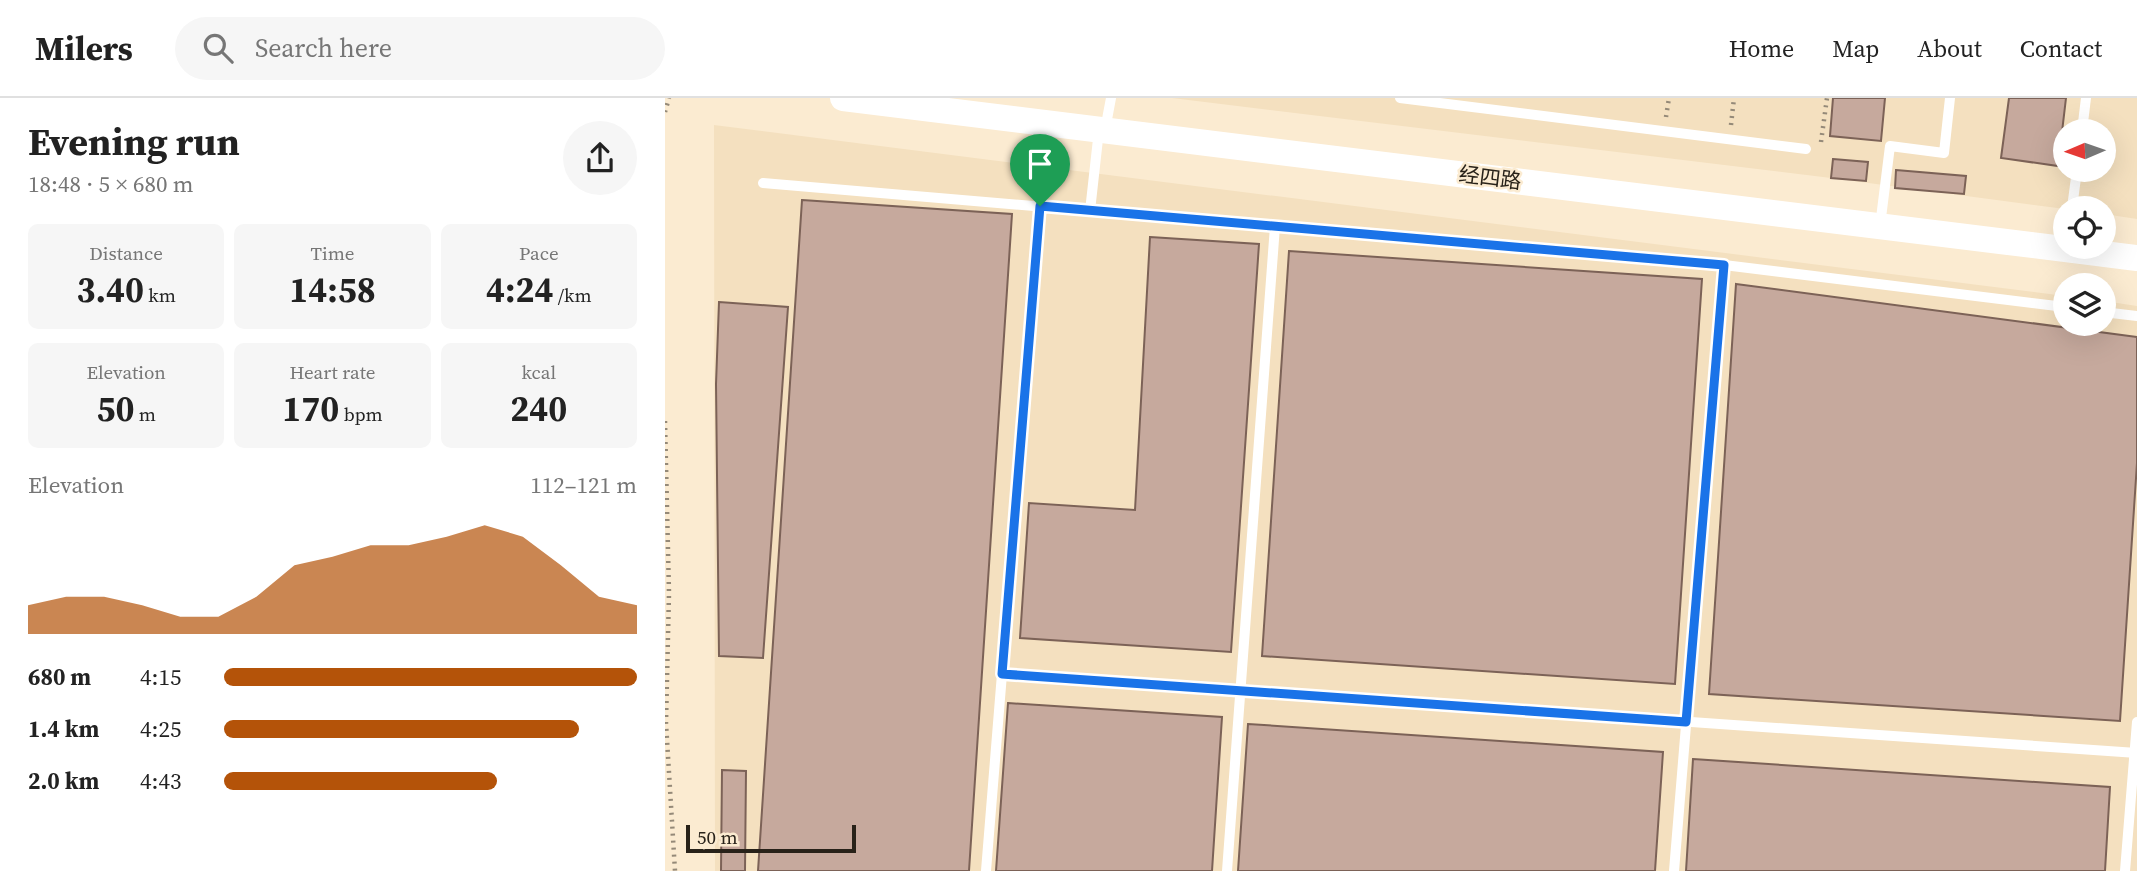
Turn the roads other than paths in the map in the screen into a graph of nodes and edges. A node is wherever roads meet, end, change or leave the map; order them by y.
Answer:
1 (843, 98) edge
2 (1111, 98) edge
3 (1400, 98) edge
4 (1950, 98) edge
5 (2086, 98) edge
6 (2083, 119) edge
7 (1102, 130) junction
8 (1806, 149) road end
9 (763, 183) dead end
10 (1040, 206) junction
11 (1090, 211) junction
12 (1275, 226) junction
13 (1880, 226) junction
14 (2053, 246) edge
15 (2116, 255) edge
16 (2137, 258) edge
17 (1724, 265) junction
18 (2053, 306) edge
19 (2116, 314) edge
20 (2137, 316) edge
21 (1002, 674) junction
22 (1240, 691) junction
23 (1686, 722) junction
24 (2137, 722) edge
25 (2136, 753) edge
26 (986, 871) edge
27 (1227, 871) edge
28 (1674, 871) edge
29 (2125, 871) edge

1 - 7 street, 经四路
2 - 7 lane
3 - 8 lane
4 - 13 lane
5 - 6 lane
7 - 11 lane
7 - 13 street, 经四路
9 - 10 lane
10 - 11 lane
10 - 21 lane
11 - 12 lane
12 - 17 lane
12 - 22 lane
13 - 14 street, 经四路
15 - 16 street, 经四路
17 - 18 lane
17 - 23 lane
19 - 20 lane
21 - 22 lane
21 - 26 lane
22 - 23 lane
22 - 27 lane
23 - 25 lane
23 - 28 lane
24 - 25 lane
25 - 29 lane

